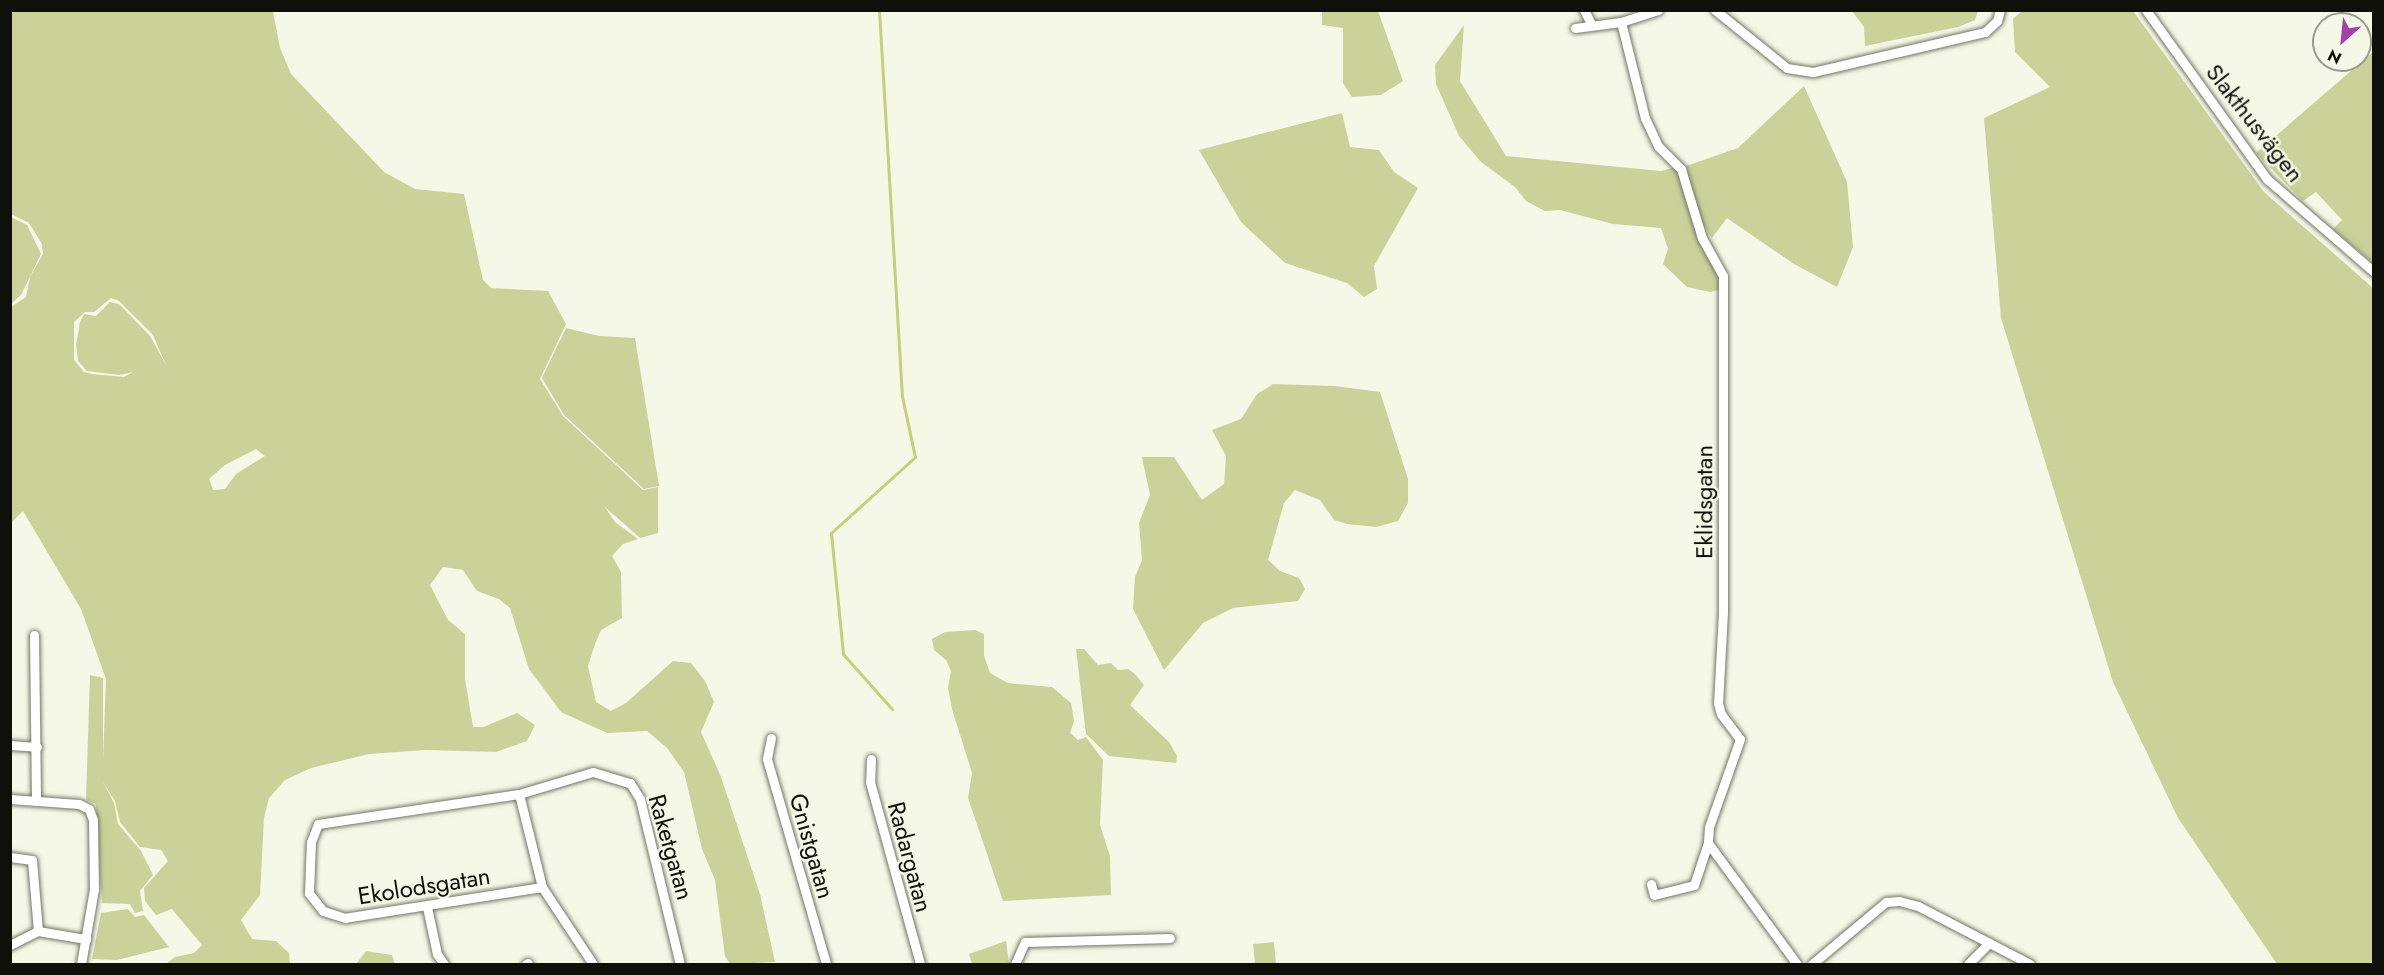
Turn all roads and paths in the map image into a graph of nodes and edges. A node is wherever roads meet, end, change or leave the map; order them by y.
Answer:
1 (1584, 10) edge
2 (1658, 10) edge
3 (1715, 10) edge
4 (2000, 10) edge
5 (2146, 10) edge
6 (1621, 22) junction
7 (1591, 24) junction
8 (1575, 28) dead end
9 (2373, 272) edge
10 (34, 635) dead end
11 (771, 738) dead end
12 (10, 745) edge
13 (37, 747) junction
14 (871, 759) dead end
15 (519, 794) junction
16 (10, 799) edge
17 (36, 801) junction
18 (1708, 843) junction
19 (10, 857) edge
20 (1651, 884) dead end
21 (542, 887) junction
22 (428, 907) junction
23 (38, 931) junction
24 (1170, 938) dead end
25 (86, 939) junction
26 (1989, 943) junction
27 (10, 945) edge
28 (81, 964) edge
29 (444, 964) edge
30 (593, 964) edge
31 (680, 964) edge
32 (826, 964) edge
33 (920, 964) edge
34 (1014, 964) edge
35 (1797, 964) edge
36 (1812, 964) edge
37 (1968, 964) edge
38 (2030, 964) edge

1 - 7 street
2 - 6 street
3 - 4 street
5 - 9 street, Slakthusvägen
6 - 7 street
6 - 18 street, Eklidsgatan
7 - 8 street
10 - 13 street
11 - 32 street, Gnistgatan
12 - 13 street
13 - 17 street
14 - 33 street, Radargatan
15 - 21 street
15 - 22 street, Ekolodsgatan
15 - 31 street, Raketgatan
16 - 17 street
17 - 25 street
18 - 20 street
18 - 35 street
19 - 23 street
21 - 22 street, Ekolodsgatan
21 - 30 street
22 - 29 street
23 - 25 street
23 - 27 street
24 - 34 street
25 - 28 street
26 - 36 street
26 - 37 street
26 - 38 street

